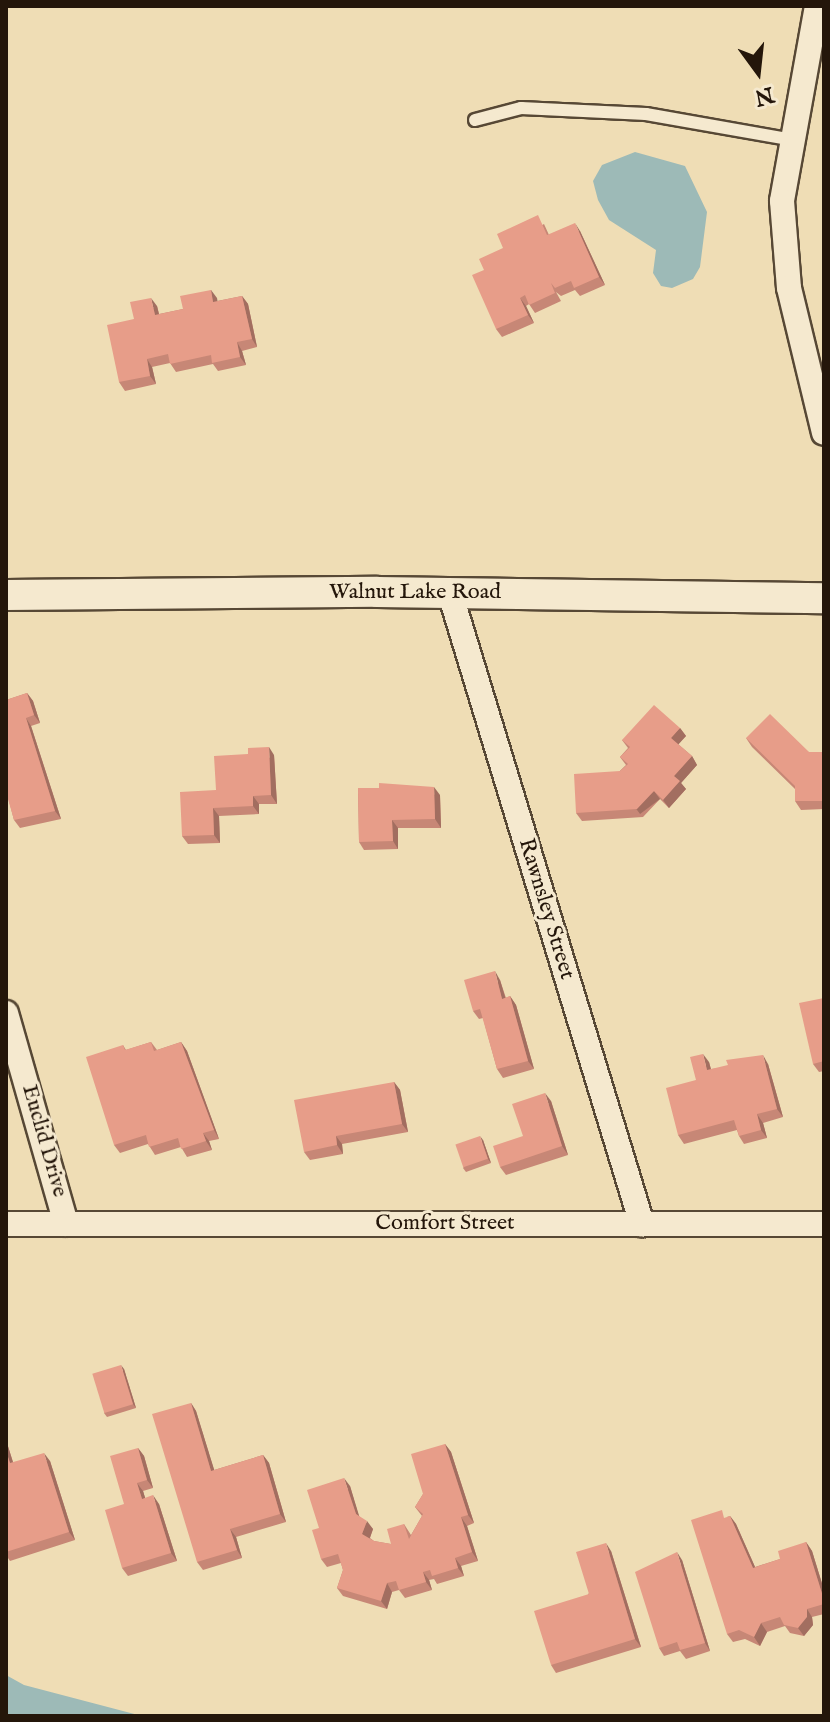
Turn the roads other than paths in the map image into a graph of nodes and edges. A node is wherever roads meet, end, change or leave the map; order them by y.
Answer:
1 (817, 6) edge
2 (475, 120) dead end
3 (793, 140) junction
4 (824, 433) edge
5 (450, 593) junction
6 (6, 595) edge
7 (824, 598) edge
8 (6, 1013) edge
9 (6, 1224) edge
10 (66, 1224) junction
11 (642, 1224) junction
12 (824, 1224) edge

1 - 3 street
2 - 3 lane
3 - 4 street
5 - 6 street, Walnut Lake Road
5 - 7 street, Walnut Lake Road
5 - 11 street, Rawnsley Street
8 - 10 street, Euclid Drive
9 - 10 street, Comfort Street
10 - 11 street, Comfort Street
11 - 12 street, Comfort Street

